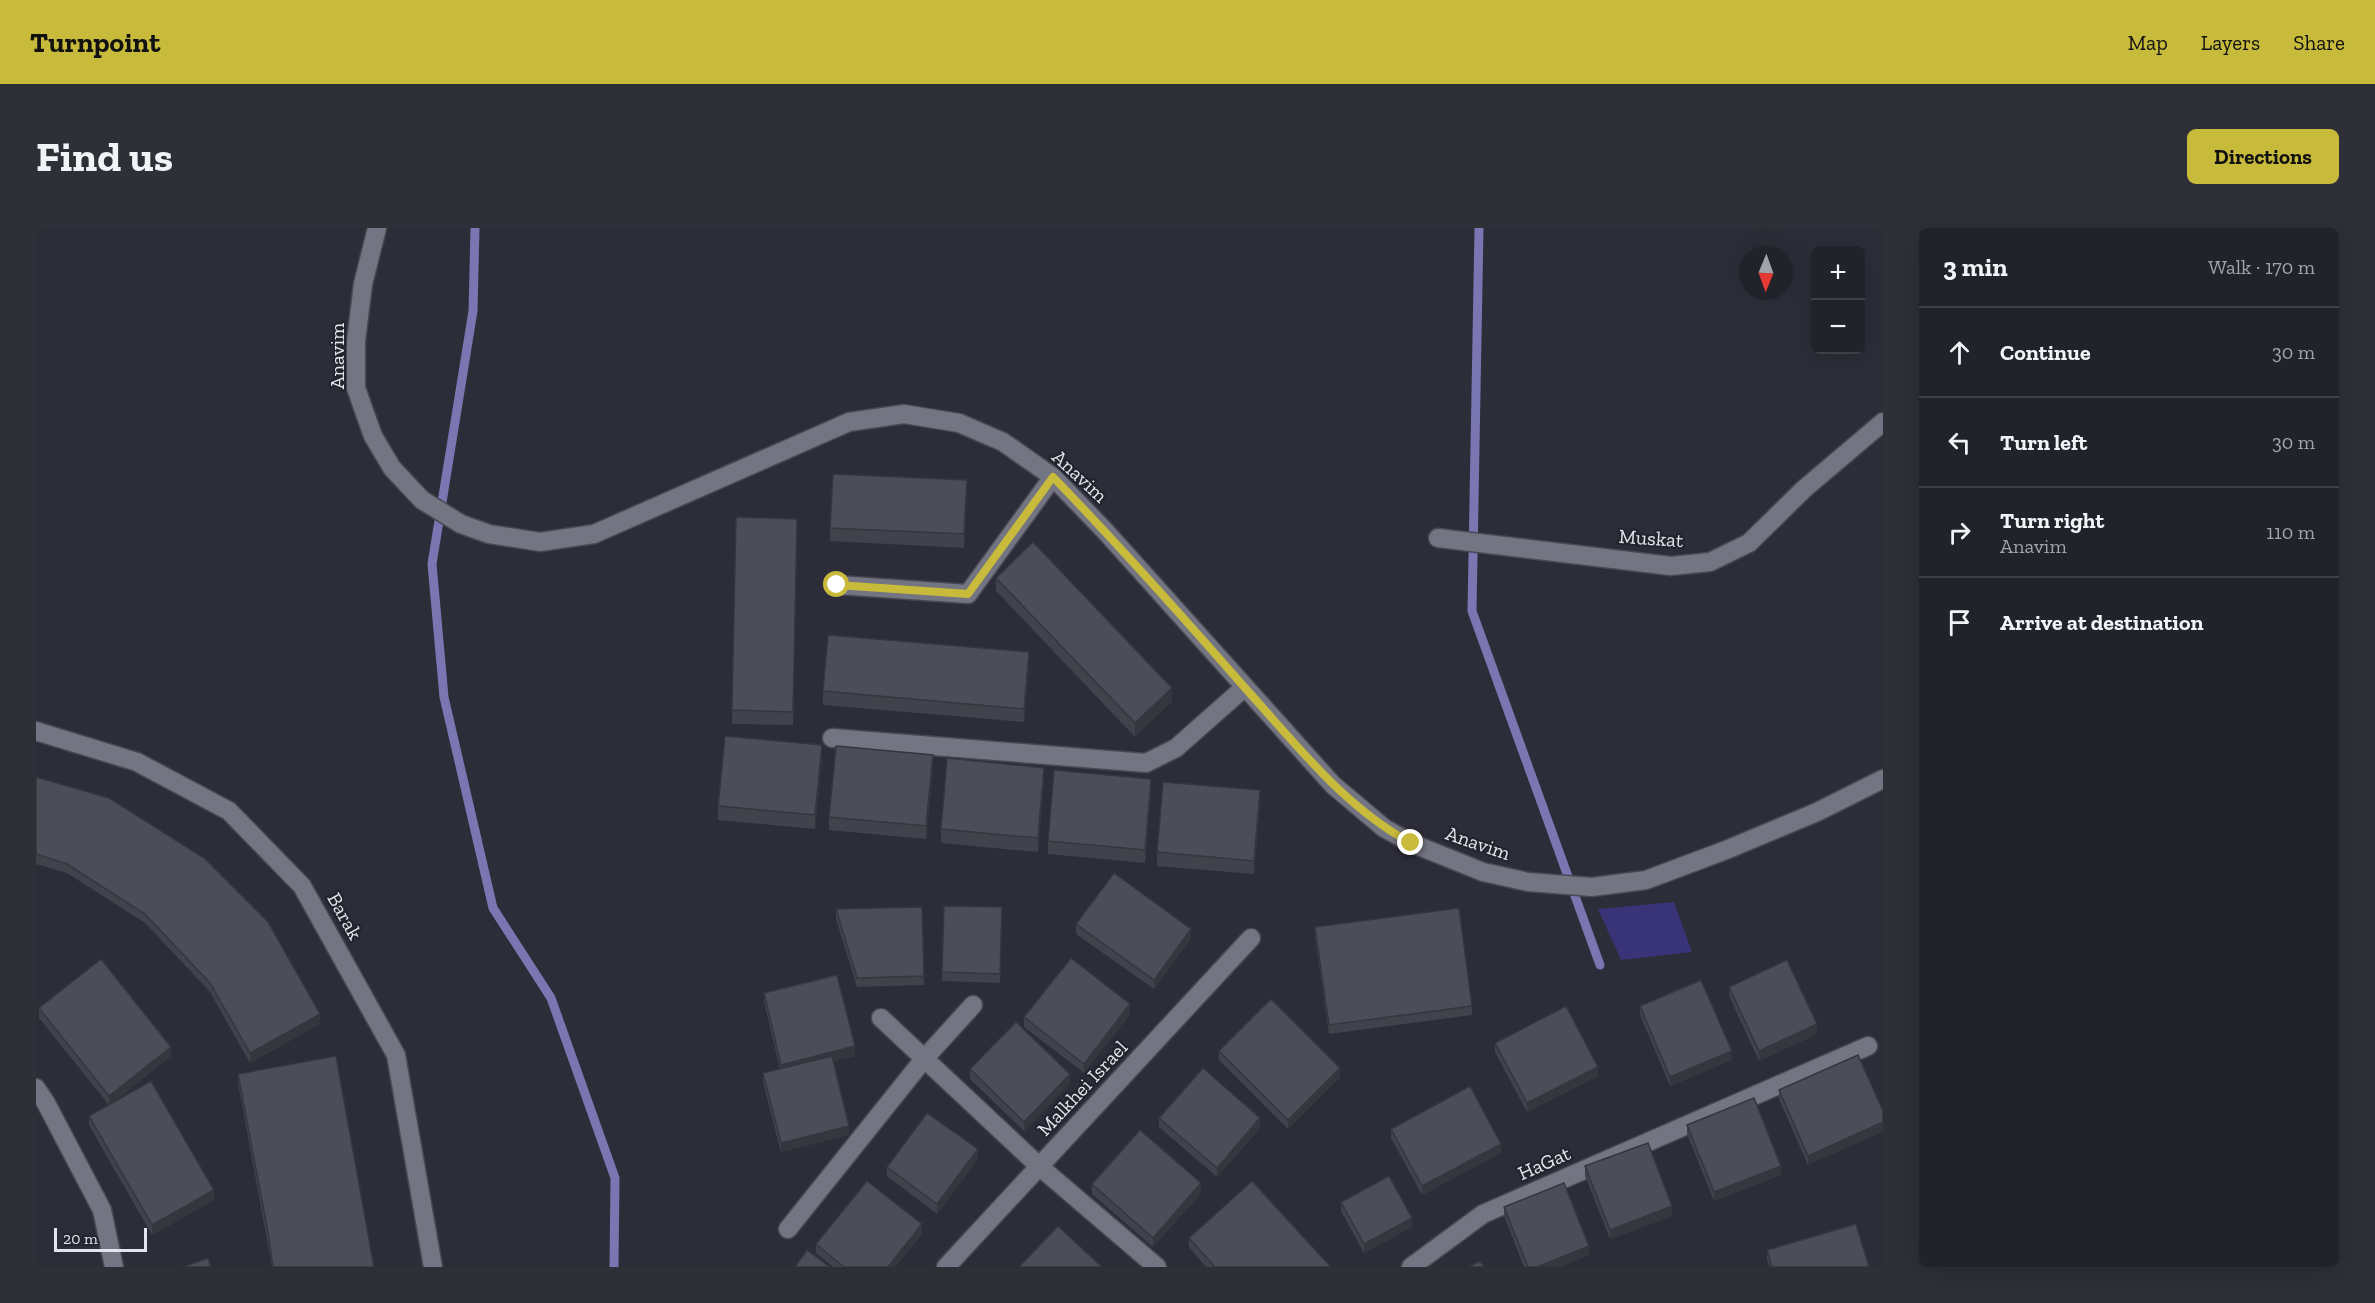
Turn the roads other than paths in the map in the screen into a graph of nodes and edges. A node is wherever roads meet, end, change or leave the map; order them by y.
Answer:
1 (377, 228) edge
2 (1883, 422) edge
3 (1053, 477) junction
4 (1438, 538) dead end
5 (837, 585) dead end
6 (1245, 687) junction
7 (36, 730) edge
8 (832, 738) dead end
9 (1883, 779) edge
10 (1251, 938) dead end
11 (973, 1005) dead end
12 (881, 1018) dead end
13 (1868, 1046) dead end
14 (924, 1059) junction
15 (36, 1088) edge
16 (1040, 1167) junction
17 (788, 1229) dead end
18 (114, 1267) edge
19 (433, 1267) edge
20 (946, 1267) edge
21 (1157, 1267) edge
22 (1412, 1267) edge

1 - 3 street, Anavim
2 - 4 street, Muskat
3 - 5 street
3 - 6 street, Anavim
6 - 8 street
6 - 9 street, Anavim
7 - 19 street, Barak
10 - 16 street, Malkhei Israel
11 - 14 street
12 - 14 street
13 - 22 street, HaGat
14 - 16 street
14 - 17 street
15 - 18 street
16 - 20 street, Malkhei Israel
16 - 21 street

